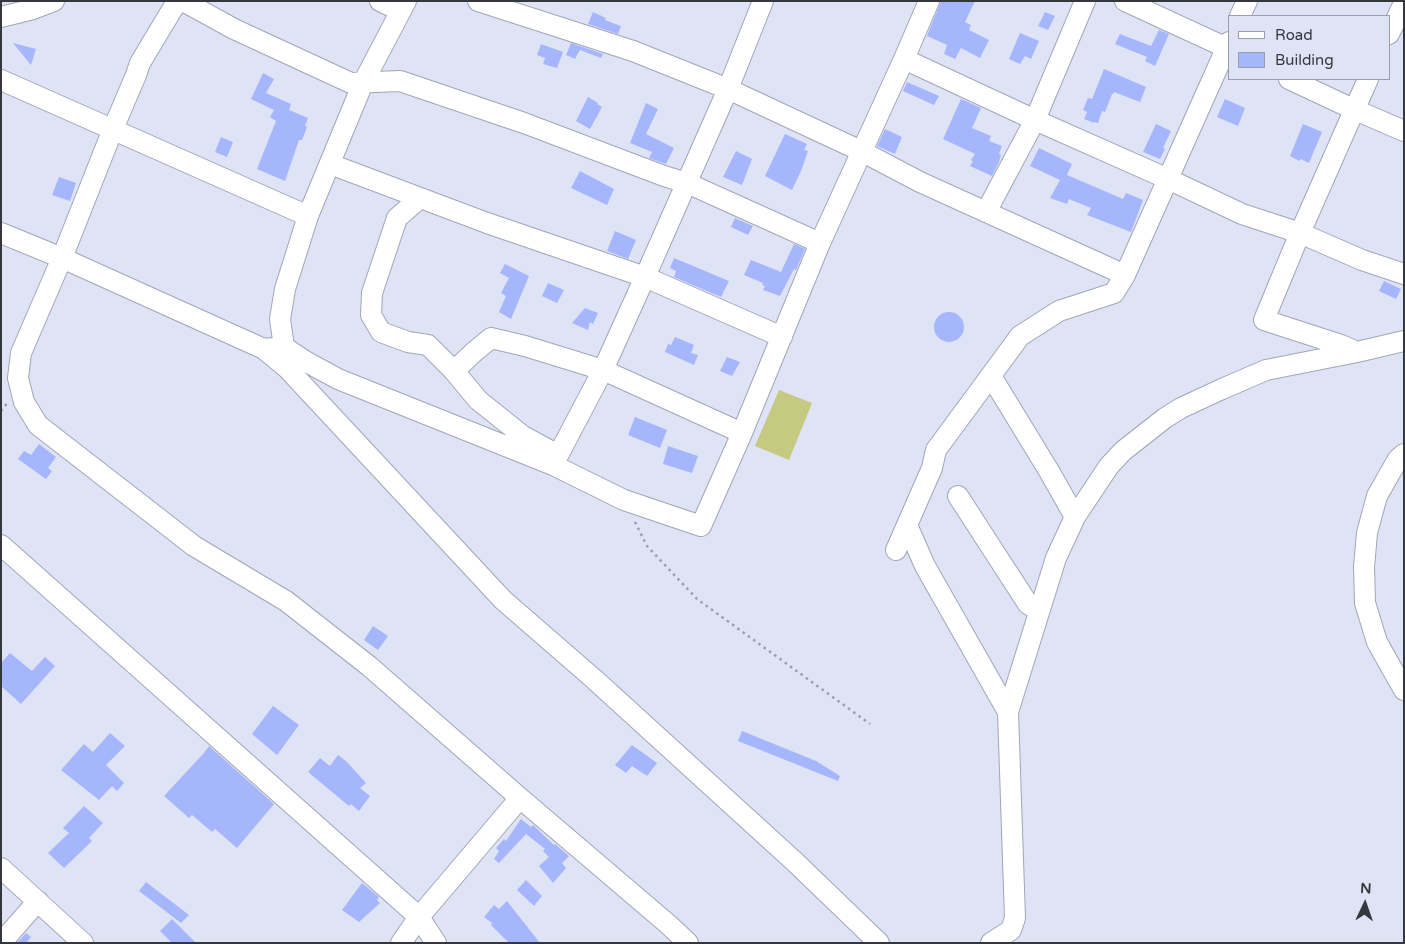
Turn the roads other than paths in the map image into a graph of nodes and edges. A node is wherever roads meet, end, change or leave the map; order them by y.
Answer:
1 (54, 1) edge
2 (179, 1) edge
3 (183, 1) edge
4 (380, 1) edge
5 (478, 1) edge
6 (763, 1) edge
7 (929, 1) edge
8 (1085, 1) edge
9 (1125, 1) edge
10 (1247, 1) edge
11 (1404, 2) edge
12 (404, 6) edge
13 (1240, 15) edge
14 (1, 16) edge
15 (1390, 32) edge
16 (1228, 47) edge
17 (904, 59) junction
18 (1, 80) edge
19 (1292, 80) edge
20 (1368, 80) edge
21 (364, 83) junction
22 (728, 89) junction
23 (1353, 110) junction
24 (1035, 120) junction
25 (113, 129) junction
26 (1404, 131) edge
27 (861, 151) junction
28 (330, 164) junction
29 (1168, 179) junction
30 (687, 183) junction
31 (420, 198) junction
32 (986, 212) junction
33 (308, 216) junction
34 (1, 232) edge
35 (1300, 233) junction
36 (820, 243) junction
37 (62, 258) junction
38 (1404, 274) edge
39 (1125, 275) junction
40 (645, 277) junction
41 (782, 336) junction
42 (1404, 341) edge
43 (274, 348) junction
44 (1356, 352) junction
45 (603, 370) junction
46 (454, 371) junction
47 (991, 376) junction
48 (742, 433) junction
49 (1404, 454) edge
50 (555, 460) junction
51 (958, 496) dead end
52 (1075, 518) junction
53 (907, 525) junction
54 (1, 546) edge
55 (896, 550) dead end
56 (1039, 612) junction
57 (1404, 690) edge
58 (1008, 712) junction
59 (520, 798) junction
60 (1, 868) edge
61 (38, 901) junction
62 (419, 916) junction
63 (1, 943) edge
64 (83, 943) edge
65 (401, 943) edge
66 (436, 943) edge
67 (688, 943) edge
68 (879, 943) edge
69 (991, 943) edge

1 - 14 street
2 - 25 street
3 - 21 street
4 - 12 street
5 - 22 street
6 - 22 street
7 - 17 street
8 - 24 street
9 - 16 street
10 - 13 street
11 - 15 street
12 - 21 street
16 - 29 street
17 - 24 street
17 - 27 street
18 - 25 street
19 - 23 street
20 - 23 street
21 - 28 street
21 - 30 street
22 - 27 street
22 - 30 street
23 - 26 street
23 - 35 street
24 - 29 street
24 - 32 street
25 - 33 street
25 - 37 street
27 - 32 street
27 - 36 street
28 - 31 street
28 - 33 street
29 - 35 street
29 - 39 street
30 - 36 street
30 - 40 street
31 - 40 street
31 - 46 street
32 - 39 street
33 - 43 street
34 - 37 street
35 - 38 street
35 - 44 street
36 - 41 street
37 - 43 street
37 - 59 street
39 - 47 street
40 - 41 street
40 - 45 street
41 - 48 street
42 - 44 street
43 - 50 street
43 - 68 street
44 - 52 street
45 - 46 street
45 - 48 street
45 - 50 street
46 - 50 street
47 - 52 street
47 - 53 street
48 - 50 street
49 - 57 street
51 - 56 street
52 - 56 street
53 - 55 street
53 - 58 street
54 - 62 street
56 - 58 street
58 - 69 street
59 - 62 street
59 - 67 street
60 - 61 street
61 - 63 street
61 - 64 street
62 - 65 street
62 - 66 street

